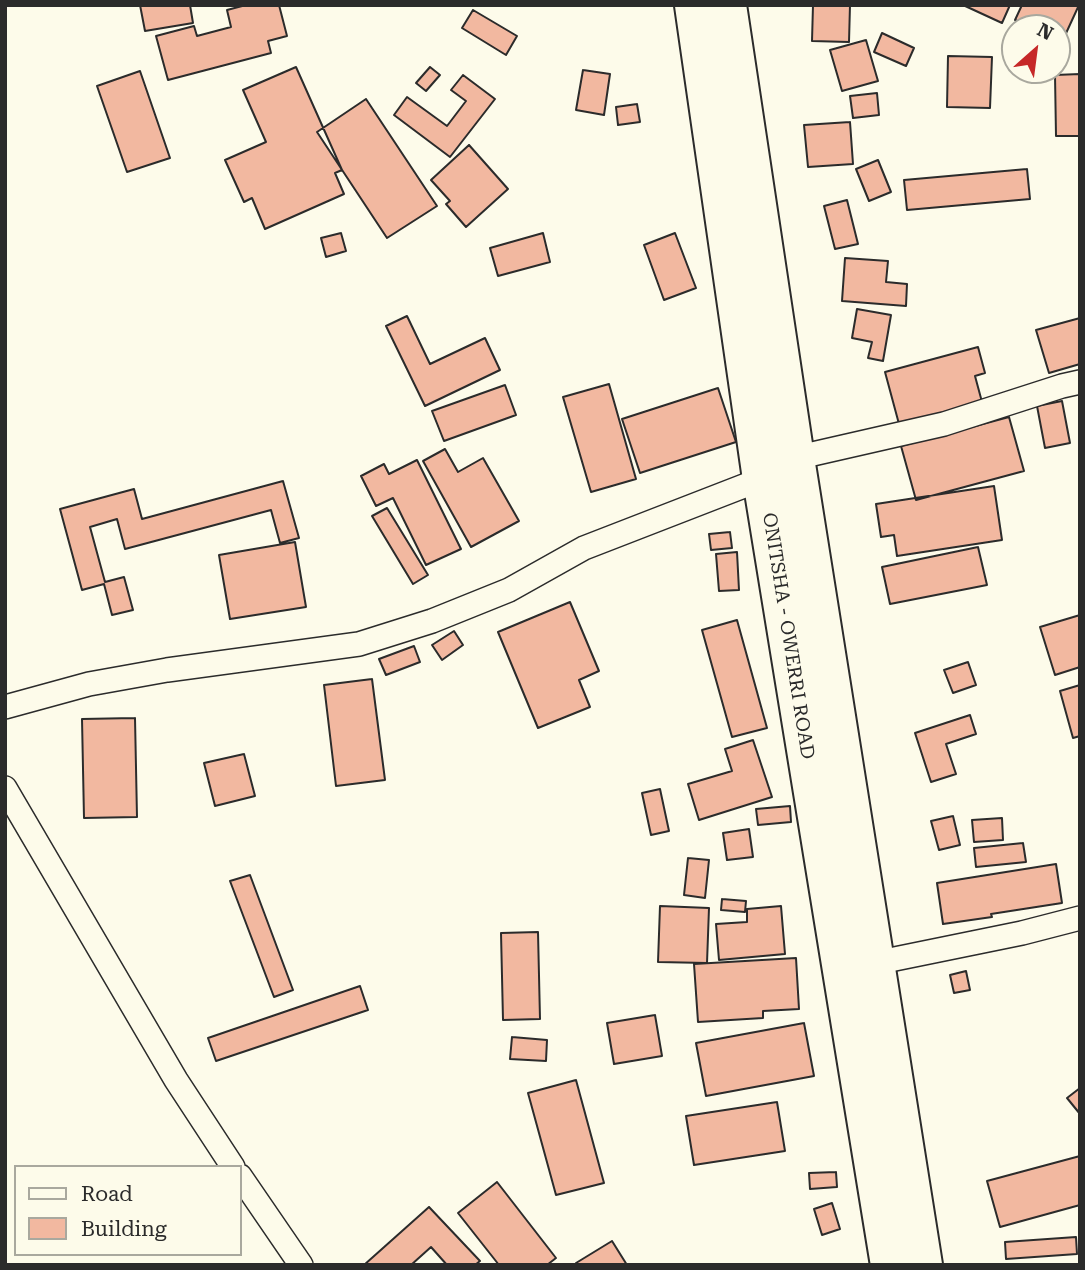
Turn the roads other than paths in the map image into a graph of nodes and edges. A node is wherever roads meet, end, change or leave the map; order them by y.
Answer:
1 (694, 5) edge
2 (727, 5) edge
3 (1080, 382) edge
4 (795, 457) junction
5 (762, 479) junction
6 (5, 708) edge
7 (5, 788) edge
8 (1080, 918) edge
9 (876, 964) junction
10 (232, 1165) edge
11 (242, 1179) edge
12 (301, 1265) edge
13 (890, 1265) edge
14 (923, 1265) edge

1 - 5 highway, ONITSHA - OWERRI ROAD
2 - 4 highway, ONITSHA - OWERRI ROAD
3 - 4 street
4 - 9 highway, ONITSHA - OWERRI ROAD
5 - 6 street
5 - 13 highway, ONITSHA - OWERRI ROAD
7 - 10 street
8 - 9 street
9 - 14 highway, ONITSHA - OWERRI ROAD
11 - 12 street

